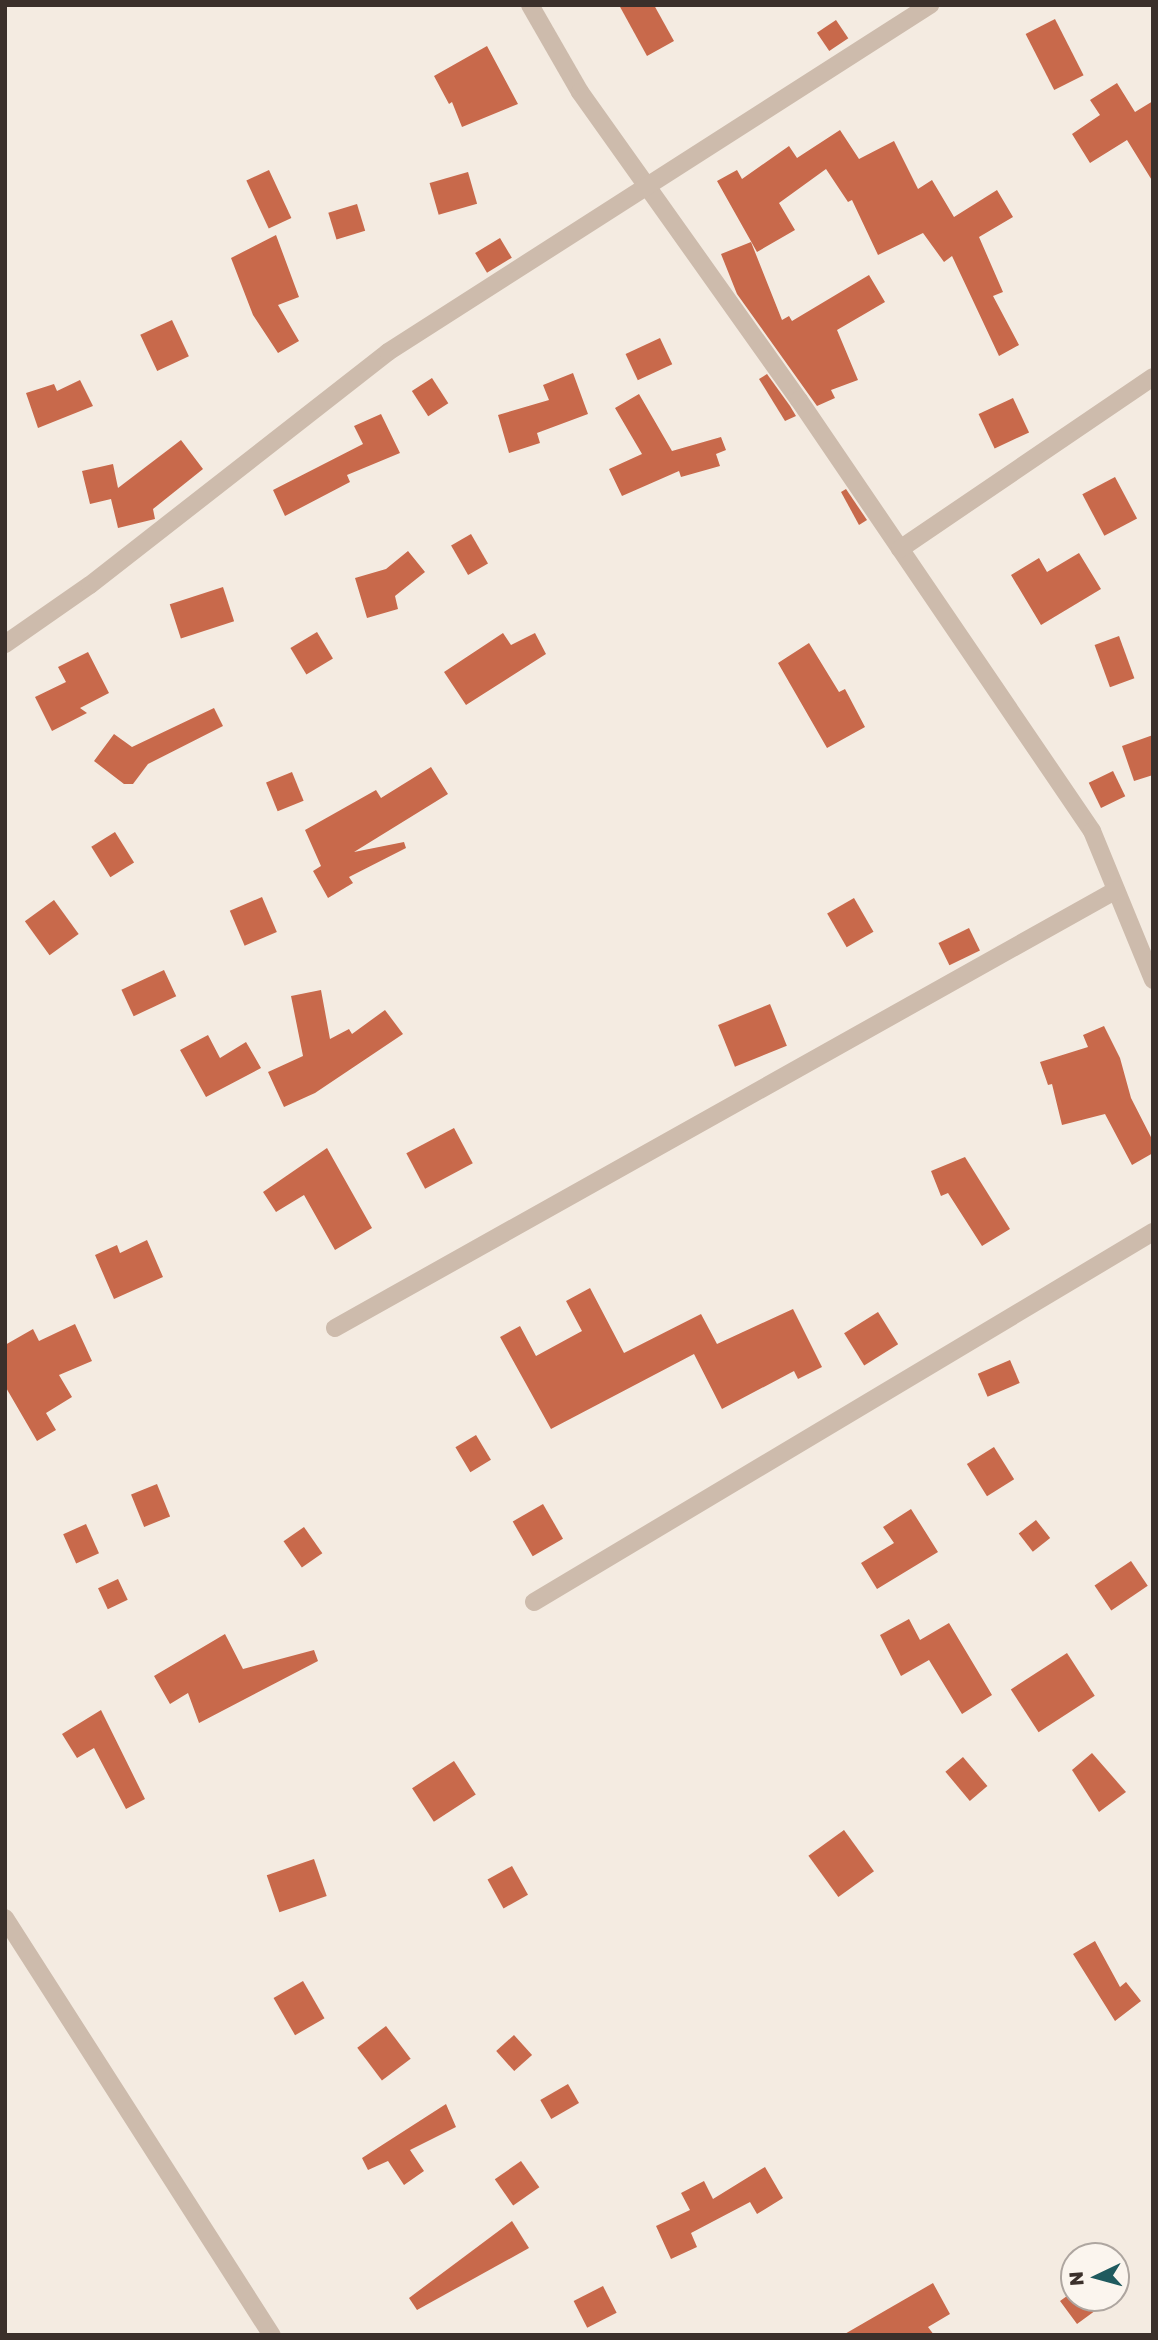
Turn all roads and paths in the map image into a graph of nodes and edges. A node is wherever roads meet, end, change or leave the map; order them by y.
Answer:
1 (530, 5) edge
2 (930, 5) edge
3 (645, 187) junction
4 (1153, 377) edge
5 (900, 549) junction
6 (5, 644) edge
7 (1116, 890) junction
8 (1153, 980) edge
9 (1153, 1232) edge
10 (335, 1328) dead end
11 (534, 1602) dead end
12 (5, 1918) edge
13 (272, 2335) edge

1 - 3 street
2 - 3 street
3 - 5 street
3 - 6 street
4 - 5 street
5 - 7 street
7 - 8 street
7 - 10 street
9 - 11 street
12 - 13 street

